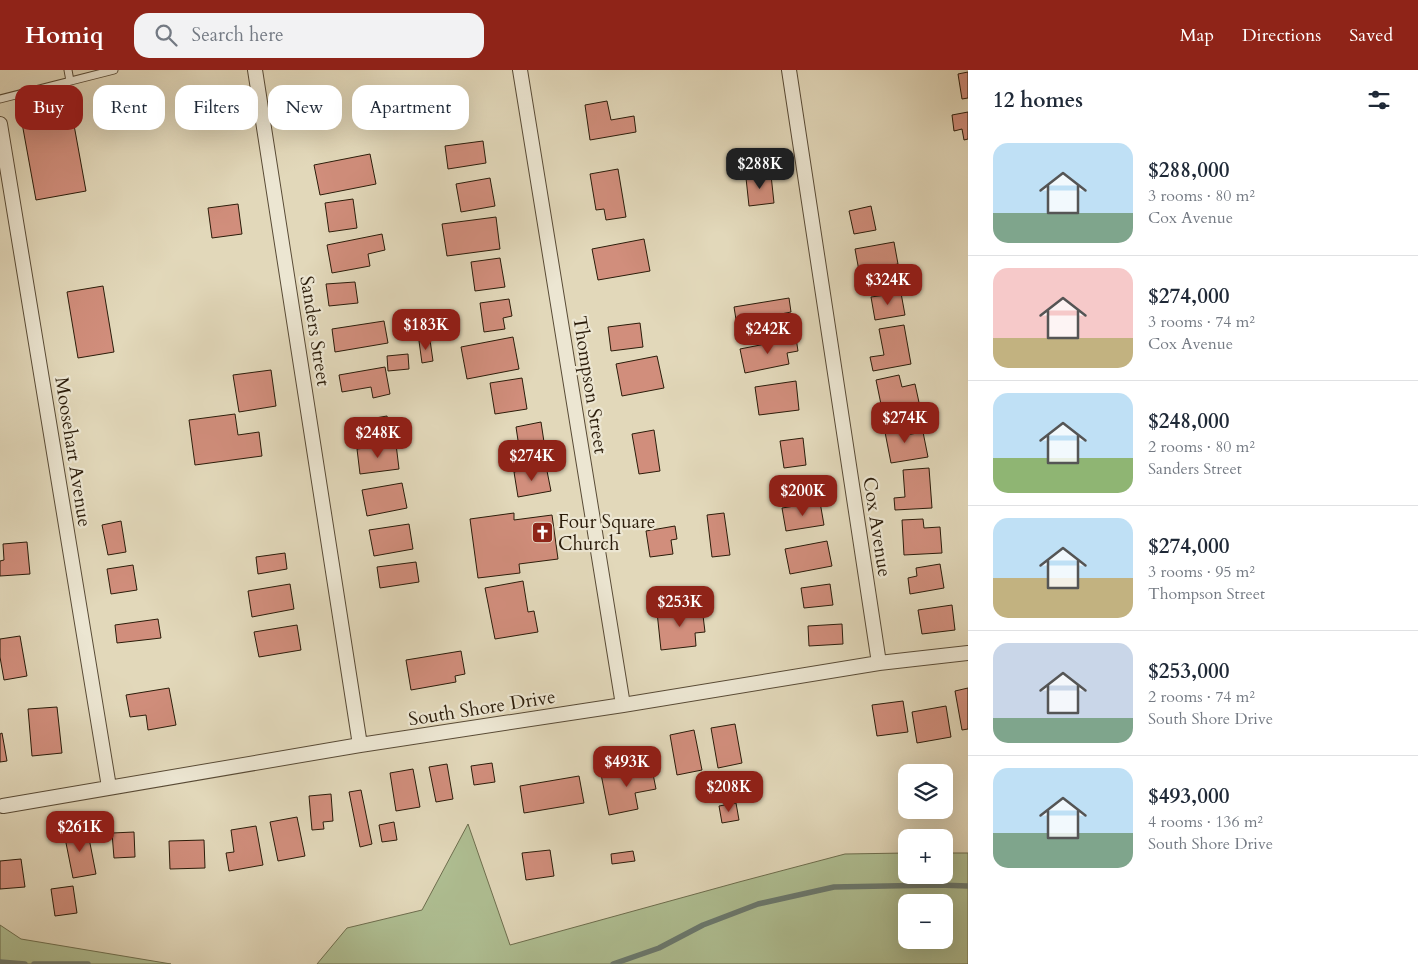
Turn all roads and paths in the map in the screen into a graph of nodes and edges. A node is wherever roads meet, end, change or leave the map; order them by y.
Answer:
1 (68, 70) edge
2 (114, 70) edge
3 (256, 70) edge
4 (520, 70) edge
5 (789, 70) edge
6 (70, 81) junction
7 (0, 99) edge
8 (0, 124) edge
9 (968, 653) edge
10 (879, 663) junction
11 (623, 705) junction
12 (360, 745) junction
13 (109, 787) junction
14 (3, 806) dead end

1 - 6 lane
2 - 6 lane
3 - 12 street, Sanders Street
4 - 11 street, Thompson Street
5 - 10 street, Cox Avenue
6 - 7 lane
8 - 13 street, Moosehart Avenue
9 - 10 street, South Shore Drive
10 - 11 street, South Shore Drive
11 - 12 street, South Shore Drive
12 - 13 street, South Shore Drive
13 - 14 street, South Shore Drive

